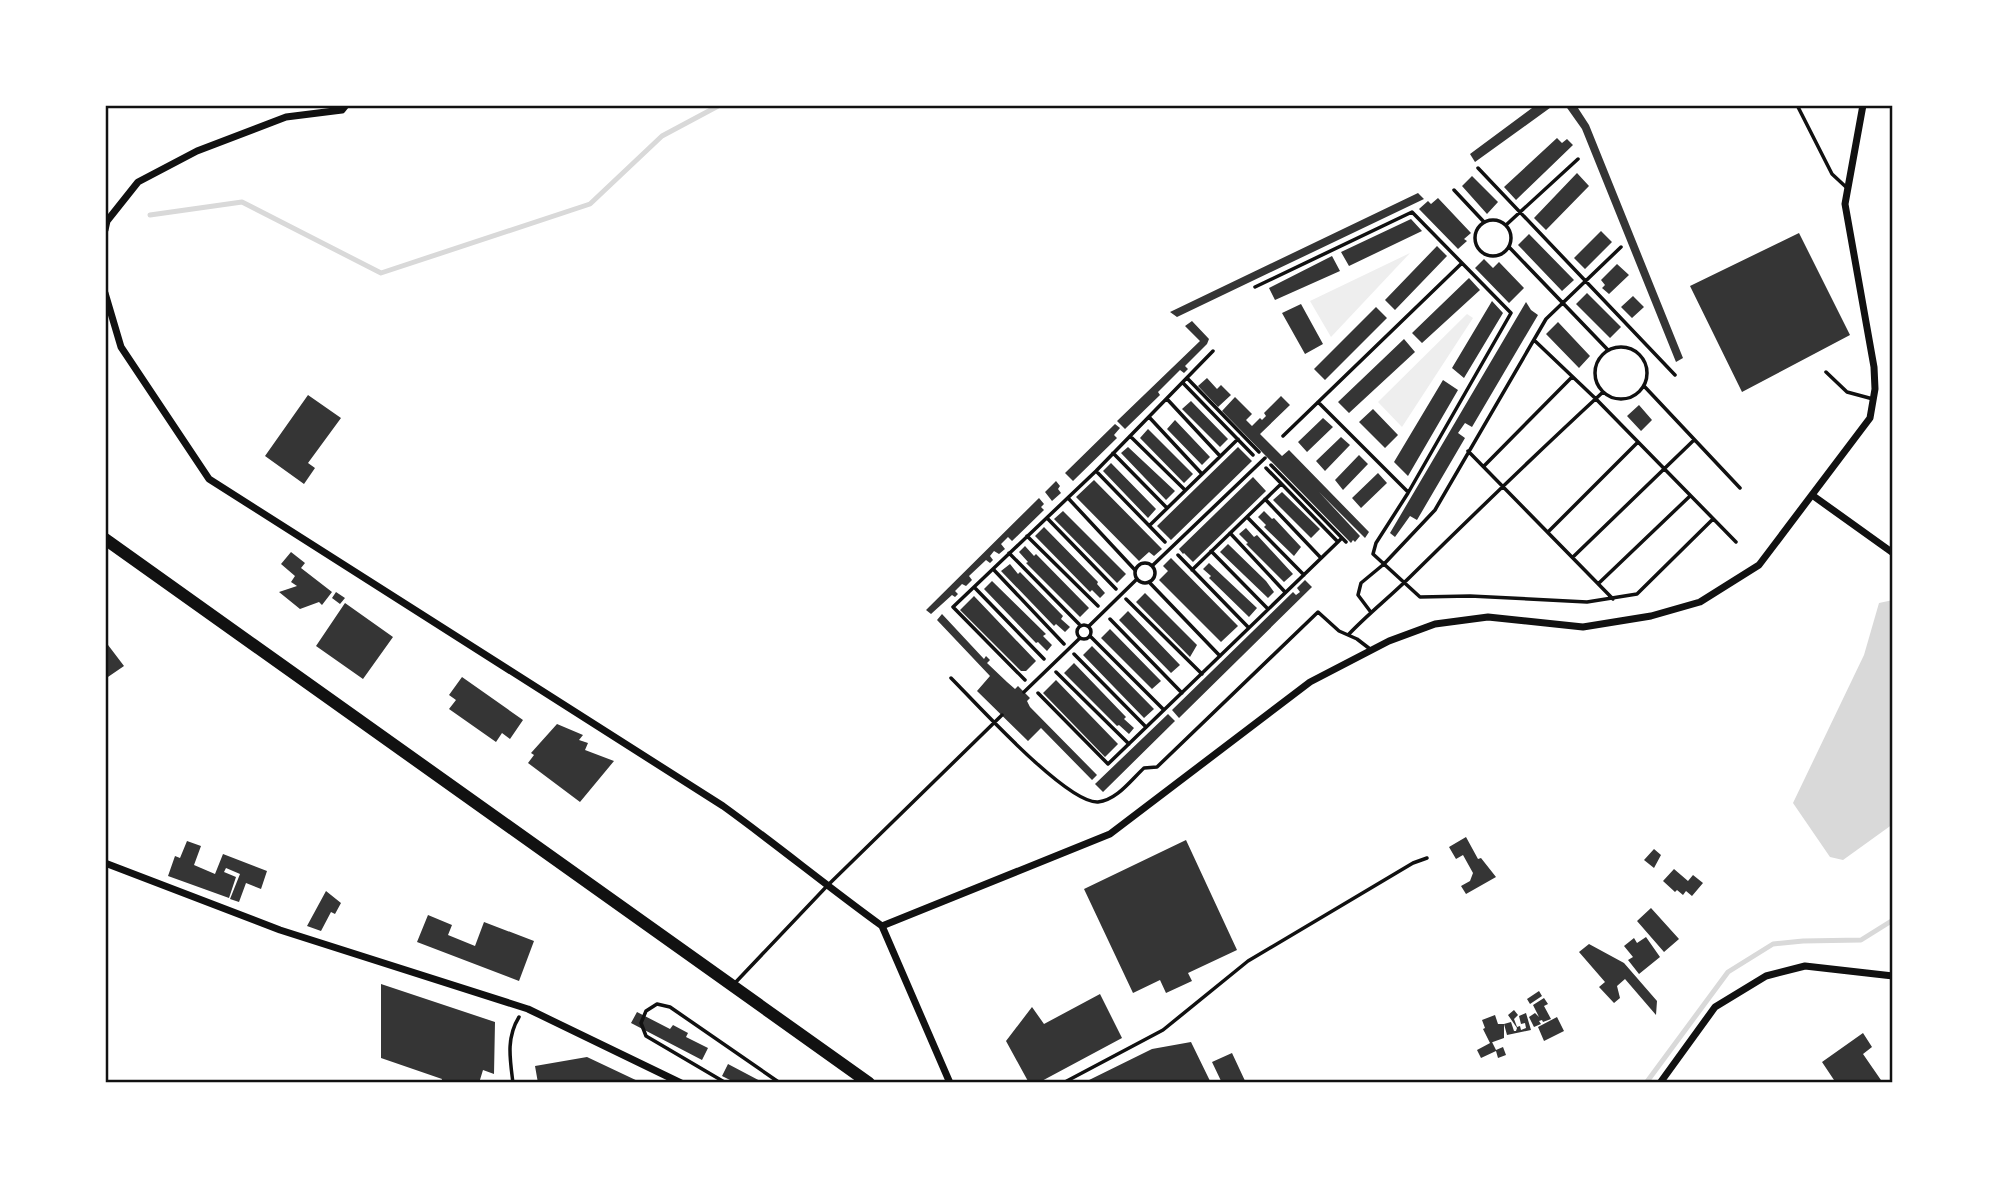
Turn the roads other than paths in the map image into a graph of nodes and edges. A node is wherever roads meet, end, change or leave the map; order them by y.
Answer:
1 (346, 105) edge
2 (1797, 105) edge
3 (1863, 105) edge
4 (1578, 159) dead end
5 (1478, 168) dead end
6 (1848, 189) junction
7 (1454, 190) dead end
8 (1520, 212) junction
9 (1484, 222) junction
10 (1506, 225) junction
11 (105, 230) edge
12 (1508, 247) junction
13 (1621, 247) dead end
14 (1462, 263) junction
15 (1586, 281) junction
16 (1255, 287) dead end
17 (105, 293) edge
18 (1564, 304) junction
19 (1534, 340) junction
20 (1644, 342) junction
21 (1608, 350) junction
22 (1636, 351) junction
23 (1826, 372) dead end
24 (1675, 375) dead end
25 (1573, 377) junction
26 (1644, 386) junction
27 (1603, 393) junction
28 (1596, 399) junction
29 (1873, 399) junction
30 (1318, 402) junction
31 (1283, 436) dead end
32 (1694, 440) junction
33 (1638, 442) junction
34 (1468, 451) junction
35 (1265, 458) dead end
36 (1484, 466) junction
37 (1664, 469) junction
38 (1503, 485) junction
39 (1740, 488) dead end
40 (1408, 493) junction
41 (1812, 495) junction
42 (1690, 496) junction
43 (1713, 519) junction
44 (1549, 531) junction
45 (105, 539) edge
46 (1735, 542) dead end
47 (1893, 553) edge
48 (1573, 556) junction
49 (1384, 564) junction
50 (1152, 566) junction
51 (1137, 579) junction
52 (1599, 583) junction
53 (1403, 584) junction
54 (1614, 599) junction
55 (1370, 611) junction
56 (1089, 626) junction
57 (1348, 635) junction
58 (1080, 638) junction
59 (1371, 650) junction
60 (951, 678) dead end
61 (1024, 692) dead end
62 (1002, 715) dead end
63 (996, 722) junction
64 (105, 863) edge
65 (827, 886) junction
66 (882, 926) junction
67 (1893, 976) edge
68 (732, 986) junction
69 (681, 1083) edge
70 (726, 1083) edge
71 (780, 1083) edge
72 (869, 1083) edge
73 (950, 1083) edge
74 (1660, 1083) edge

1 - 11 street
2 - 6 lane
3 - 6 street
4 - 8 lane
5 - 8 lane
6 - 29 street
7 - 9 lane
8 - 10 lane
8 - 15 lane
9 - 10 lane
9 - 12 lane
10 - 12 lane
12 - 18 lane
13 - 15 lane
14 - 16 lane
14 - 30 lane
14 - 40 lane
15 - 18 lane
15 - 20 lane
17 - 65 street
18 - 19 lane
18 - 21 lane
19 - 25 lane
19 - 34 lane
20 - 22 lane
20 - 24 lane
21 - 22 lane
21 - 27 lane
22 - 26 lane
23 - 29 lane
25 - 28 lane
25 - 36 lane
26 - 27 lane
26 - 32 lane
27 - 28 lane
28 - 33 lane
28 - 38 lane
29 - 41 street
30 - 31 lane
30 - 40 lane
32 - 37 lane
32 - 39 lane
33 - 37 lane
33 - 44 lane
34 - 36 lane
34 - 49 lane
35 - 50 lane
36 - 38 lane
37 - 42 lane
37 - 48 lane
38 - 44 lane
38 - 53 lane
40 - 49 lane
41 - 47 street
41 - 59 street
42 - 43 lane
42 - 52 lane
43 - 46 lane
43 - 54 lane
44 - 48 lane
45 - 68 highway
48 - 52 lane
49 - 53 lane
49 - 55 lane
50 - 51 lane
50 - 51 lane
51 - 56 lane
52 - 54 lane
53 - 54 lane
53 - 55 lane
55 - 57 lane
56 - 58 lane
56 - 58 lane
57 - 59 lane
57 - 63 lane
58 - 61 lane
59 - 66 street
60 - 63 lane
62 - 63 lane
63 - 65 lane
64 - 69 street
65 - 66 street
65 - 68 lane
66 - 73 street
67 - 74 street
68 - 72 highway
70 - 71 lane

